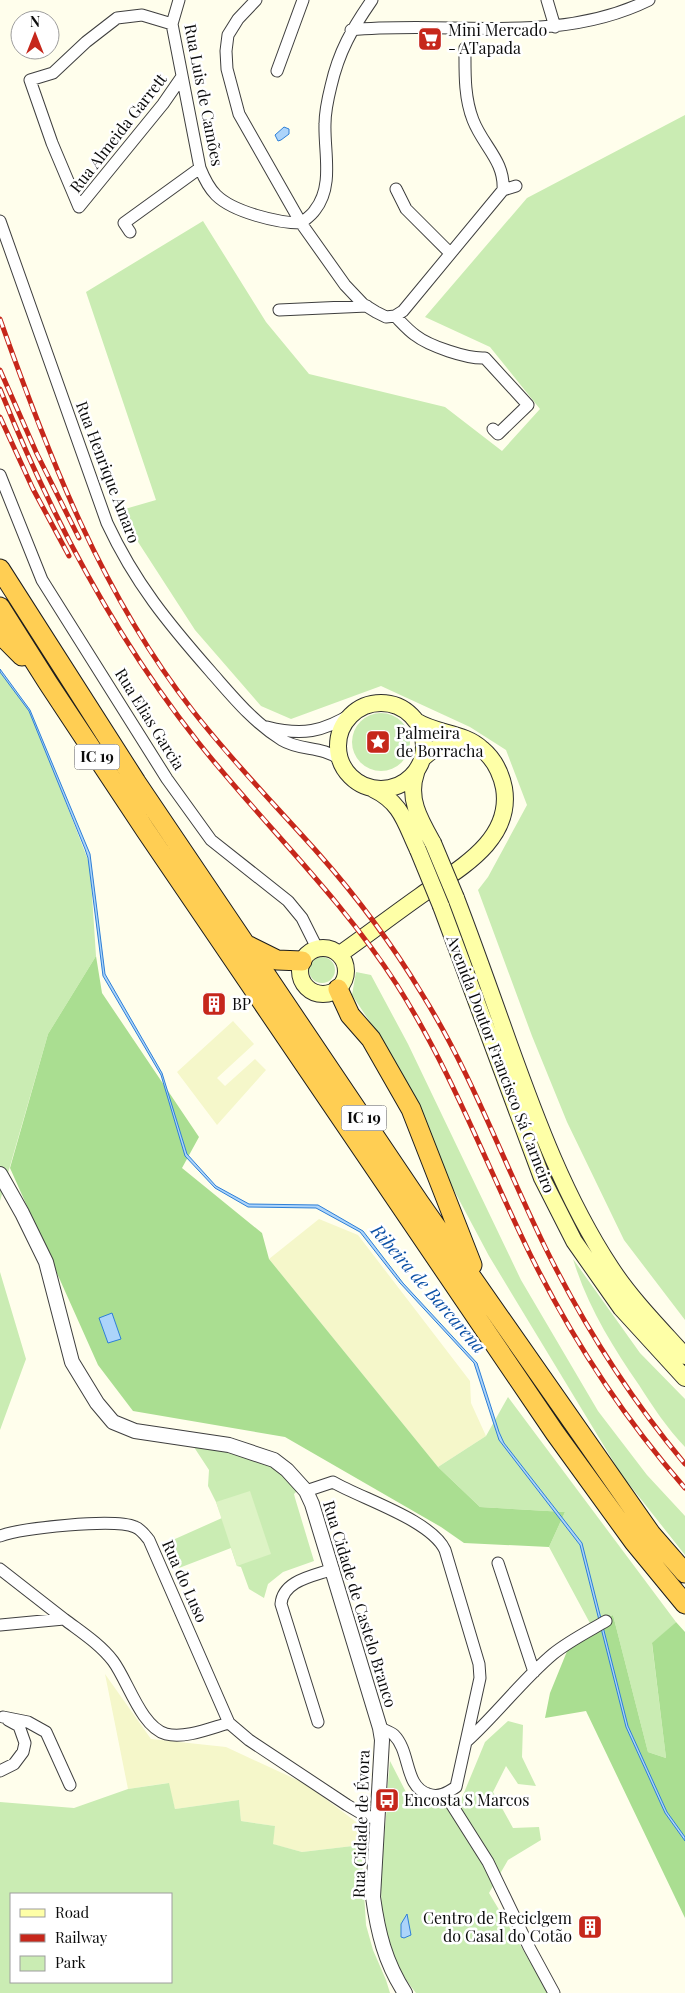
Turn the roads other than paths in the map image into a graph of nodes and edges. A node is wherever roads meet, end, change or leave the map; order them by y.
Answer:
1 (179, 0) edge
2 (256, 0) edge
3 (303, 0) edge
4 (372, 0) edge
5 (547, 0) edge
6 (649, 0) edge
7 (172, 24) junction
8 (555, 27) junction
9 (352, 30) junction
10 (465, 48) dead end
11 (277, 71) dead end
12 (181, 78) junction
13 (200, 168) junction
14 (516, 186) dead end
15 (396, 189) dead end
16 (503, 190) junction
17 (0, 221) edge
18 (301, 223) junction
19 (130, 232) dead end
20 (450, 253) junction
21 (367, 306) junction
22 (279, 310) dead end
23 (395, 316) junction
24 (493, 430) dead end
25 (0, 475) edge
26 (0, 569) edge
27 (0, 606) edge
28 (0, 634) edge
29 (48, 683) junction
30 (353, 713) junction
31 (416, 721) junction
32 (261, 725) junction
33 (473, 742) junction
34 (423, 758) junction
35 (339, 759) junction
36 (416, 773) junction
37 (373, 789) junction
38 (247, 944) junction
39 (317, 948) junction
40 (340, 954) junction
41 (302, 961) junction
42 (338, 988) junction
43 (0, 1174) edge
44 (482, 1292) junction
45 (685, 1356) edge
46 (685, 1378) edge
47 (306, 1491) junction
48 (0, 1536) edge
49 (498, 1563) dead end
50 (0, 1569) edge
51 (333, 1569) junction
52 (685, 1573) edge
53 (685, 1604) edge
54 (64, 1619) junction
55 (606, 1620) dead end
56 (0, 1625) edge
57 (534, 1672) junction
58 (2, 1717) edge
59 (318, 1722) dead end
60 (230, 1723) junction
61 (381, 1734) junction
62 (466, 1742) junction
63 (0, 1771) edge
64 (70, 1785) dead end
65 (447, 1798) junction
66 (377, 1819) junction
67 (405, 1993) edge
68 (554, 1993) edge

1 - 7 street, Rua Luis de Camões
2 - 18 street
3 - 11 street
4 - 9 street
5 - 8 street
6 - 8 street
7 - 12 street, Rua Luis de Camões
7 - 12 street, Rua Almeida Garrett
8 - 9 street
9 - 18 street
10 - 16 street
12 - 13 street, Rua Luis de Camões
13 - 18 street, Rua Luis de Camões
13 - 19 street
14 - 16 street
15 - 20 street
16 - 20 street
17 - 32 street, Rua Henrique Amaro
18 - 21 street
20 - 23 street
21 - 22 street
21 - 23 street
23 - 24 street
25 - 39 street, Rua Elias Garcia
26 - 38 highway, IC 19
27 - 29 highway, IC 19
28 - 29 highway
29 - 53 highway, IC 19
30 - 31 main road
30 - 32 street, Rua Henrique Amaro
30 - 35 main road
31 - 33 main road
31 - 34 main road
32 - 35 street, Rua Henrique Amaro
33 - 34 main road
33 - 40 main road
34 - 36 main road
35 - 37 main road
36 - 37 main road
36 - 45 main road, Avenida Doutor Francisco Sá Carneiro, bridge
37 - 46 main road, Avenida Doutor Francisco Sá Carneiro, bridge
38 - 41 highway
38 - 44 highway, IC 19
39 - 40 main road
39 - 41 main road
40 - 42 main road
41 - 42 main road
42 - 44 highway
43 - 47 street
44 - 52 highway, IC 19
47 - 51 street, Rua Cidade de Castelo Branco
47 - 62 street
48 - 60 street, Rua do Luso
49 - 57 street
50 - 54 street
51 - 59 street
51 - 61 street, Rua Cidade de Castelo Branco
54 - 56 street
54 - 60 street
55 - 57 street
57 - 62 street
58 - 63 street
58 - 64 street
60 - 66 street
61 - 65 street, Rua Cidade de Castelo Branco
61 - 66 street, Rua Cidade de Évora
62 - 65 street
65 - 68 street
66 - 67 street, Rua Cidade de Évora

